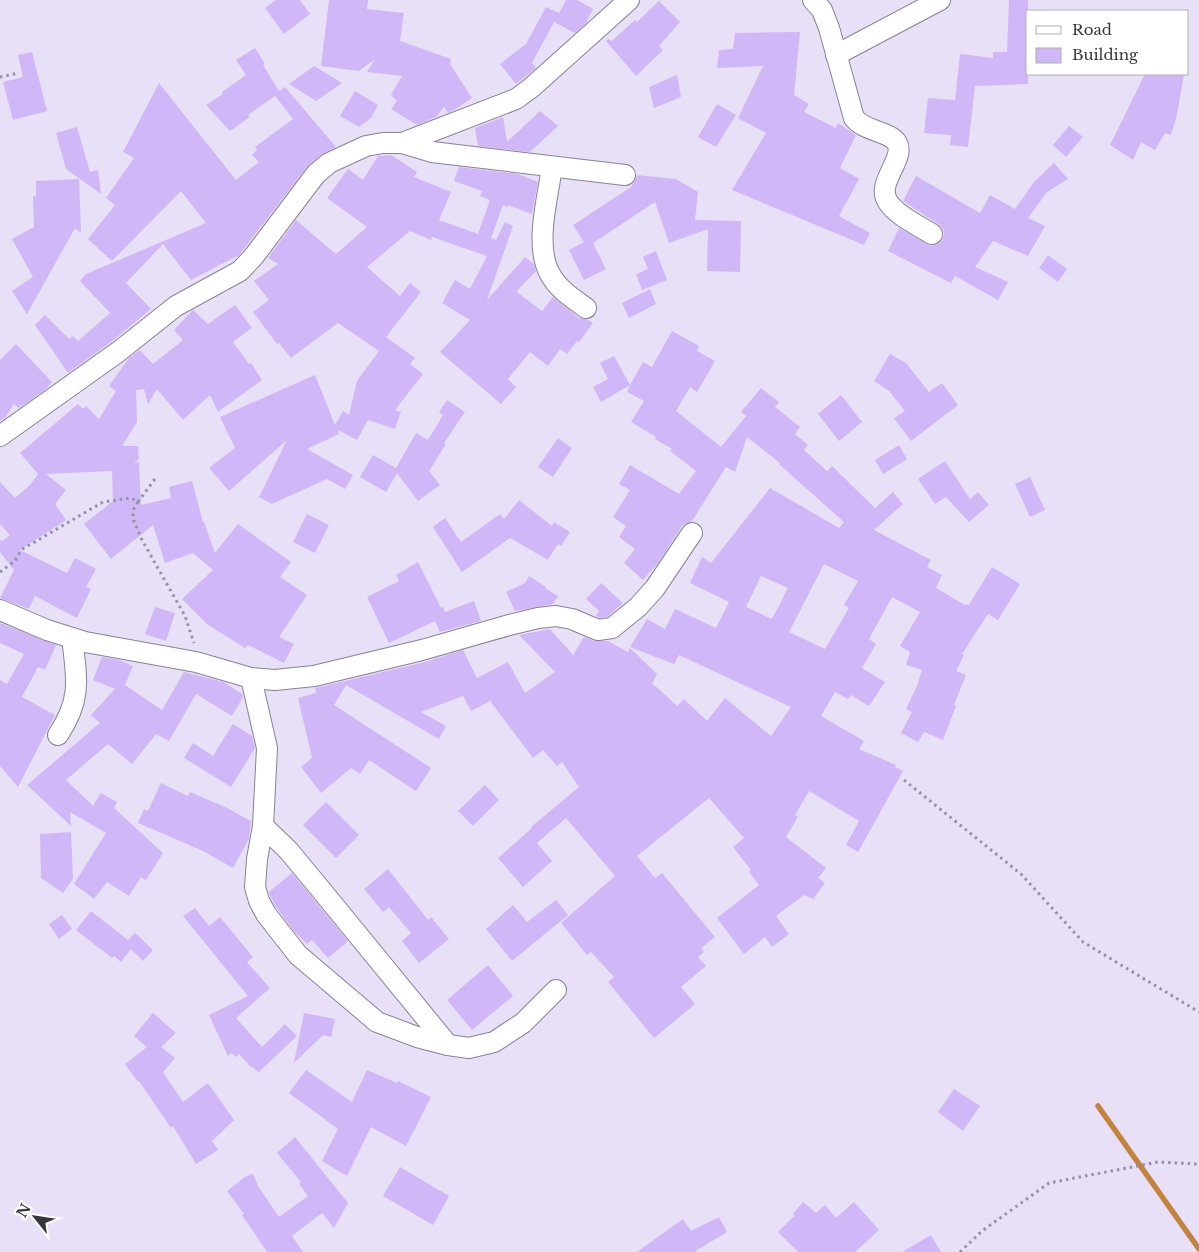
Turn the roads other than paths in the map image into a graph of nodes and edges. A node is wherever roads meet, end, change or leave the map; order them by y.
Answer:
1 (628, 0) edge
2 (813, 0) edge
3 (940, 0) edge
4 (836, 55) junction
5 (402, 143) junction
6 (552, 167) junction
7 (625, 175) dead end
8 (932, 234) dead end
9 (586, 308) dead end
10 (0, 436) edge
11 (692, 533) dead end
12 (0, 610) edge
13 (72, 638) junction
14 (251, 678) junction
15 (58, 735) dead end
16 (263, 826) junction
17 (556, 990) dead end
18 (448, 1045) junction

1 - 5 street
2 - 4 street
3 - 4 street
4 - 8 street
5 - 6 street
5 - 10 street
6 - 7 street
6 - 9 street
11 - 14 street
12 - 13 street
13 - 14 street
13 - 15 street
14 - 16 street
16 - 18 street
16 - 18 street
17 - 18 street

